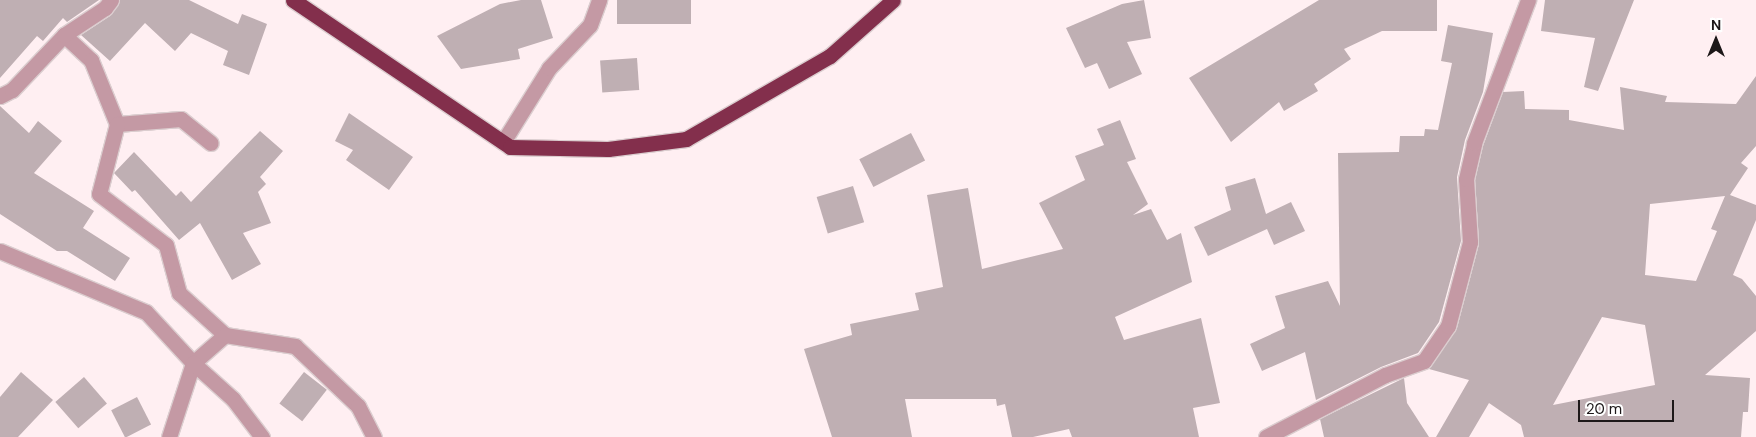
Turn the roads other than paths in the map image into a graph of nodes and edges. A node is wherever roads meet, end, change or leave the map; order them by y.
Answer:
1 (111, 0) edge
2 (293, 0) edge
3 (599, 0) edge
4 (893, 0) edge
5 (1528, 0) edge
6 (64, 35) junction
7 (0, 96) edge
8 (117, 124) junction
9 (503, 142) junction
10 (211, 143) dead end
11 (0, 251) edge
12 (226, 336) junction
13 (193, 363) junction
14 (170, 437) edge
15 (262, 437) edge
16 (374, 437) edge
17 (1266, 437) edge

1 - 6 street
2 - 9 highway
3 - 9 street
4 - 9 highway
5 - 17 street
6 - 7 street
6 - 8 street
8 - 10 street
8 - 12 street
11 - 13 street
12 - 13 street
12 - 16 street
13 - 14 street
13 - 15 street

